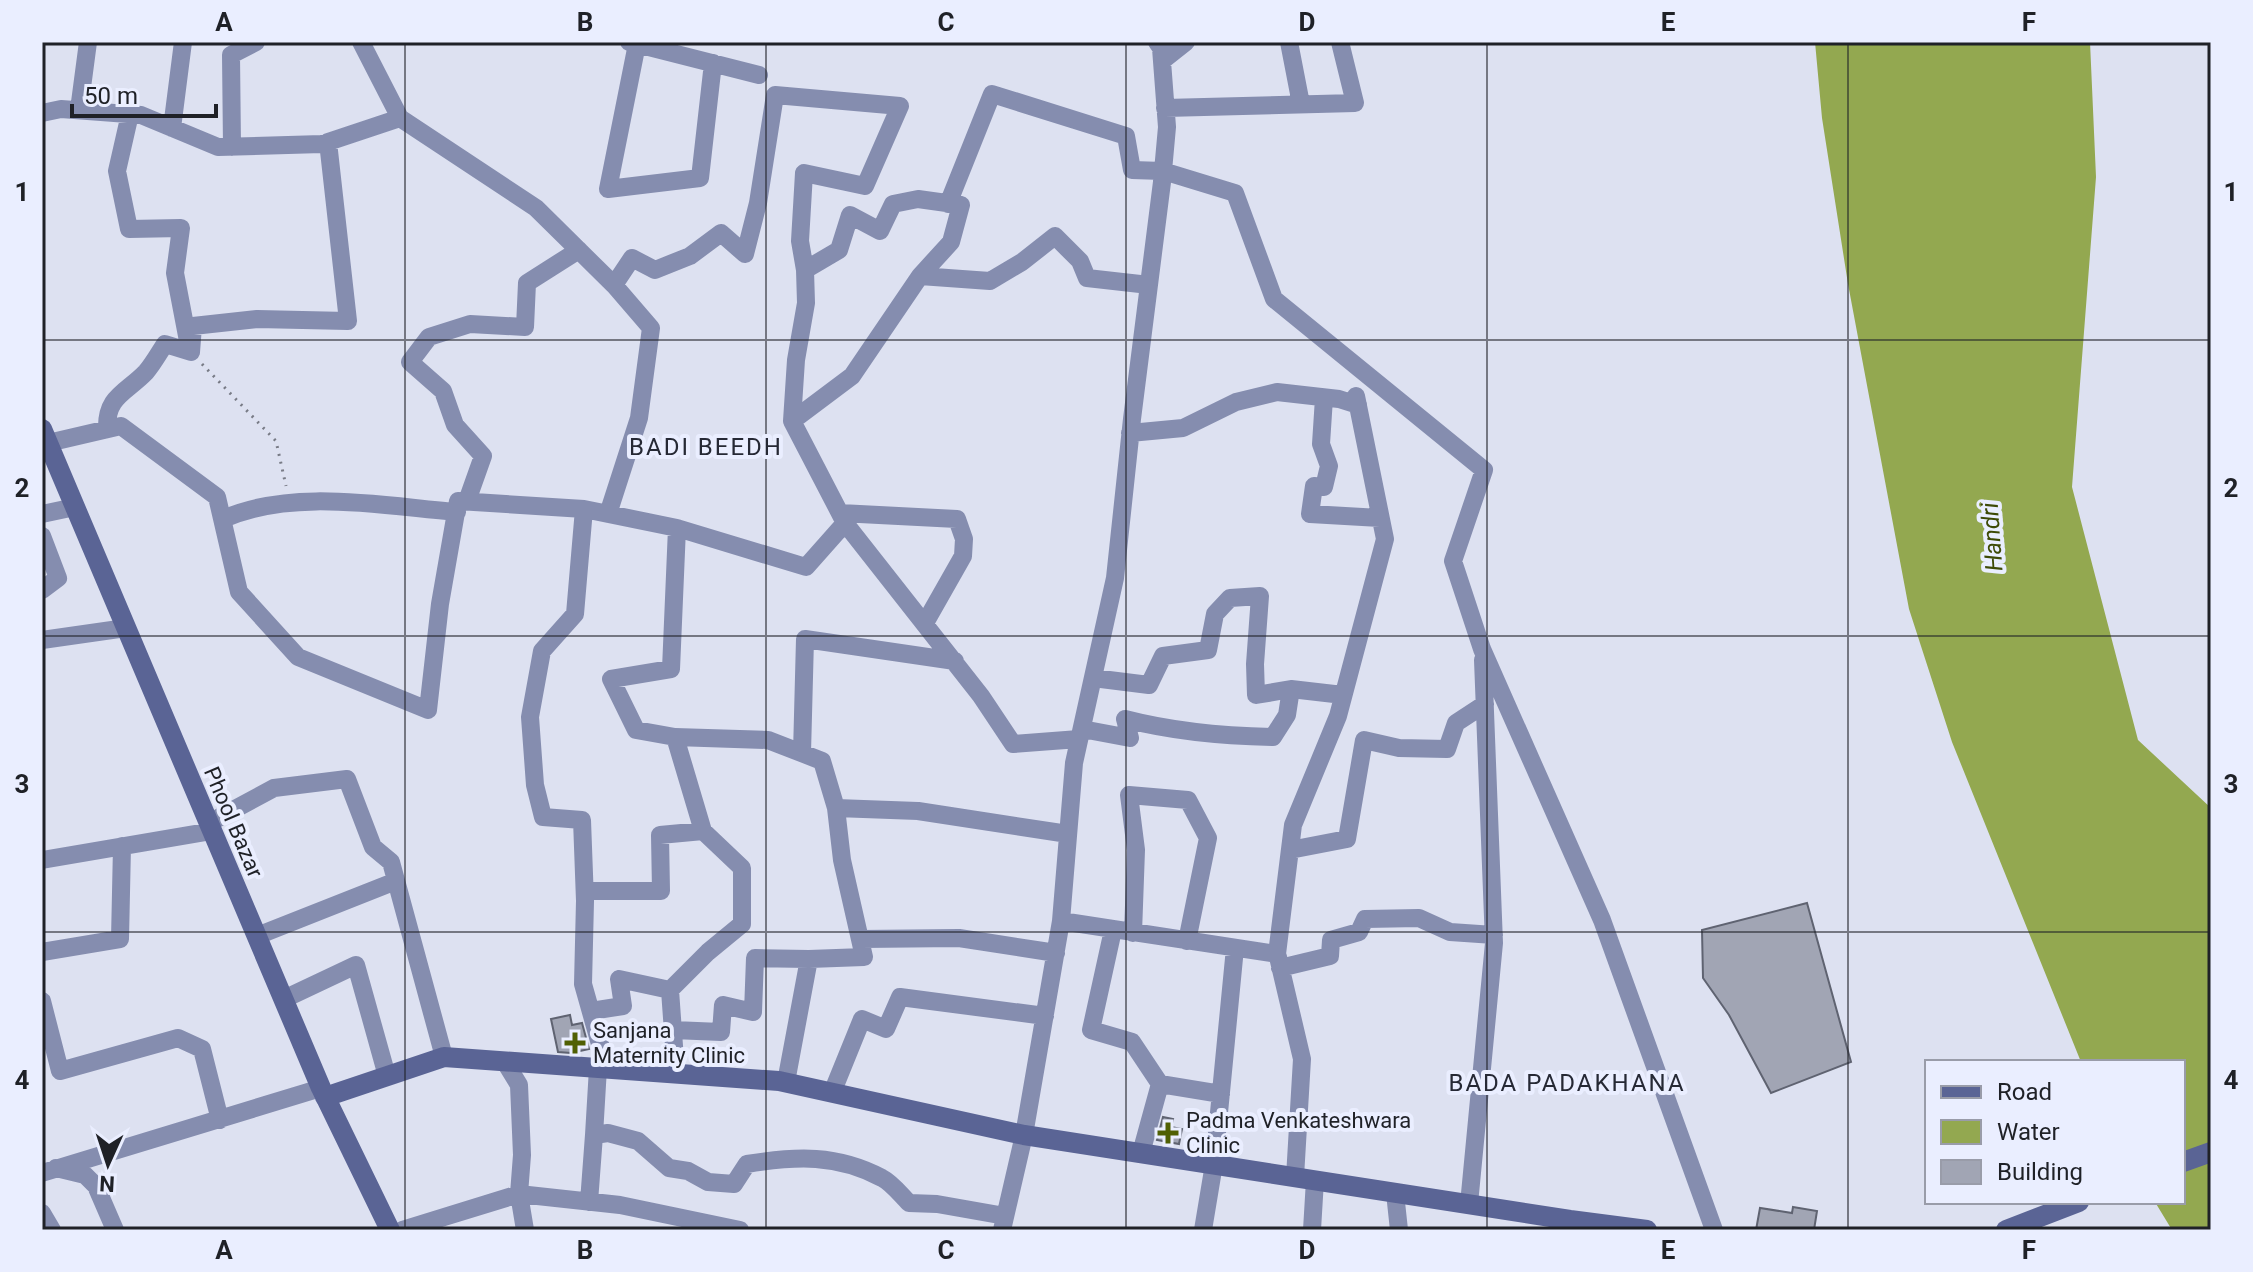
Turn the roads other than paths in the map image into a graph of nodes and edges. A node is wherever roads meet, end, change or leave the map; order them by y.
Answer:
1 (88, 42) edge
2 (183, 42) edge
3 (256, 42) edge
4 (361, 42) edge
5 (1157, 42) edge
6 (1186, 42) edge
7 (1289, 42) edge
8 (1340, 42) edge
9 (633, 43) edge
10 (1162, 61) junction
11 (713, 63) junction
12 (759, 75) dead end
13 (1301, 104) junction
14 (1165, 108) junction
15 (79, 110) junction
16 (42, 113) edge
17 (130, 114) junction
18 (400, 118) junction
19 (172, 128) junction
20 (328, 142) junction
21 (232, 147) junction
22 (1163, 171) junction
23 (948, 204) junction
24 (579, 250) junction
25 (805, 270) junction
26 (920, 276) junction
27 (614, 285) junction
28 (1149, 285) junction
29 (191, 352) junction
30 (1324, 398) junction
31 (792, 421) junction
32 (107, 429) junction
33 (1130, 433) junction
34 (45, 436) edge
35 (462, 506) junction
36 (75, 507) junction
37 (584, 509) junction
38 (42, 514) edge
39 (608, 514) junction
40 (842, 518) junction
41 (1380, 518) junction
42 (223, 519) junction
43 (677, 528) junction
44 (42, 536) edge
45 (42, 590) edge
46 (925, 623) junction
47 (126, 628) junction
48 (42, 640) edge
49 (1482, 649) junction
50 (955, 661) junction
51 (1093, 678) junction
52 (1291, 689) junction
53 (1343, 695) junction
54 (1485, 704) junction
55 (1080, 734) junction
56 (675, 737) junction
57 (802, 753) junction
58 (836, 808) junction
59 (211, 827) junction
60 (703, 831) junction
61 (1068, 834) junction
62 (122, 846) junction
63 (1290, 850) junction
64 (42, 860) edge
65 (396, 881) junction
66 (585, 891) junction
67 (1061, 921) junction
68 (1113, 930) junction
69 (1133, 933) junction
70 (1494, 935) junction
71 (257, 936) junction
72 (861, 939) junction
73 (1187, 941) junction
74 (1235, 948) junction
75 (42, 952) edge
76 (1056, 953) junction
77 (809, 959) junction
78 (1279, 961) junction
79 (670, 990) junction
80 (284, 999) junction
81 (42, 1001) edge
82 (591, 1011) junction
83 (1045, 1016) junction
84 (673, 1030) junction
85 (444, 1057) junction
86 (505, 1062) junction
87 (603, 1068) junction
88 (676, 1074) junction
89 (387, 1076) junction
90 (786, 1082) junction
91 (1160, 1084) junction
92 (323, 1092) junction
93 (832, 1093) junction
94 (1221, 1094) junction
95 (220, 1120) junction
96 (594, 1135) junction
97 (1024, 1135) junction
98 (2211, 1152) edge
99 (1141, 1153) junction
100 (2185, 1161) edge
101 (1214, 1164) junction
102 (49, 1170) edge
103 (1305, 1178) junction
104 (1395, 1193) junction
105 (519, 1194) junction
106 (589, 1202) junction
107 (1469, 1204) junction
108 (2074, 1204) edge
109 (42, 1213) edge
110 (1004, 1223) edge
111 (1570, 1225) edge
112 (52, 1230) edge
113 (115, 1230) edge
114 (390, 1230) edge
115 (402, 1230) edge
116 (525, 1230) edge
117 (740, 1230) edge
118 (1203, 1230) edge
119 (1312, 1230) edge
120 (1399, 1230) edge
121 (1647, 1230) edge
122 (1714, 1230) edge
123 (2006, 1230) edge

1 - 15 street
2 - 19 street
3 - 21 street
4 - 18 street
5 - 10 street
6 - 10 street
7 - 13 street
8 - 13 street
9 - 11 street
9 - 11 street
10 - 14 street
11 - 12 street
13 - 14 street
14 - 22 street
15 - 16 street
15 - 17 street
17 - 19 street
17 - 29 street
18 - 20 street
18 - 24 street
19 - 21 street
20 - 21 street
20 - 29 street
22 - 23 street
22 - 28 street
22 - 49 street
23 - 25 street
23 - 26 street
24 - 27 street
24 - 35 street
25 - 27 street
25 - 31 street
26 - 28 street
26 - 31 street
27 - 39 street
28 - 33 street
29 - 32 street
30 - 33 street
30 - 41 street
30 - 41 street
31 - 40 street
32 - 34 street
32 - 42 street
33 - 51 street
34 - 36 street, Phool Bazar
35 - 37 street
35 - 42 street
35 - 42 street
36 - 38 street
36 - 47 street, Phool Bazar
37 - 39 street
37 - 66 street
39 - 43 street
40 - 43 street
40 - 46 street
40 - 46 street
41 - 53 street
43 - 56 street
44 - 45 street
46 - 50 street
47 - 48 street
47 - 59 street, Phool Bazar
49 - 54 street
49 - 122 street
50 - 55 street
50 - 57 street
51 - 52 street
51 - 55 street
52 - 53 street
52 - 55 street
53 - 63 street
54 - 63 street
54 - 70 street
55 - 61 street
56 - 57 street
56 - 60 street
57 - 58 street
58 - 61 street
58 - 72 street
59 - 62 street
59 - 65 street
59 - 71 street, Phool Bazar
60 - 66 street
60 - 79 street
61 - 67 street
62 - 64 street
62 - 75 street
63 - 78 street
65 - 71 street
65 - 85 street
66 - 82 street
67 - 68 street
67 - 76 street
68 - 69 street
68 - 91 street
69 - 73 street
69 - 73 street
70 - 78 street
70 - 107 street
71 - 80 street, Phool Bazar
72 - 76 street
72 - 77 street
73 - 74 street
74 - 78 street
74 - 94 street
76 - 83 street
77 - 84 street
77 - 90 street
78 - 103 street
79 - 82 street
79 - 84 street
80 - 89 street
80 - 92 street, Phool Bazar
81 - 95 street
82 - 87 street
83 - 93 street
83 - 97 street
84 - 88 street
85 - 86 street
85 - 89 street
86 - 87 street
86 - 105 street
87 - 88 street
87 - 96 street
88 - 90 street
89 - 92 street
90 - 93 street
91 - 94 street
91 - 99 street
92 - 95 street
92 - 114 street, Phool Bazar
93 - 97 street
94 - 101 street
95 - 102 street
96 - 106 street
96 - 110 street
97 - 99 street
97 - 110 street
98 - 100 street
99 - 101 street
101 - 103 street
101 - 118 street
102 - 113 street
103 - 104 street
103 - 119 street
104 - 107 street
104 - 120 street
105 - 106 street
105 - 115 street
105 - 116 street
106 - 117 street
107 - 111 street
108 - 123 street
109 - 112 street
111 - 121 street

